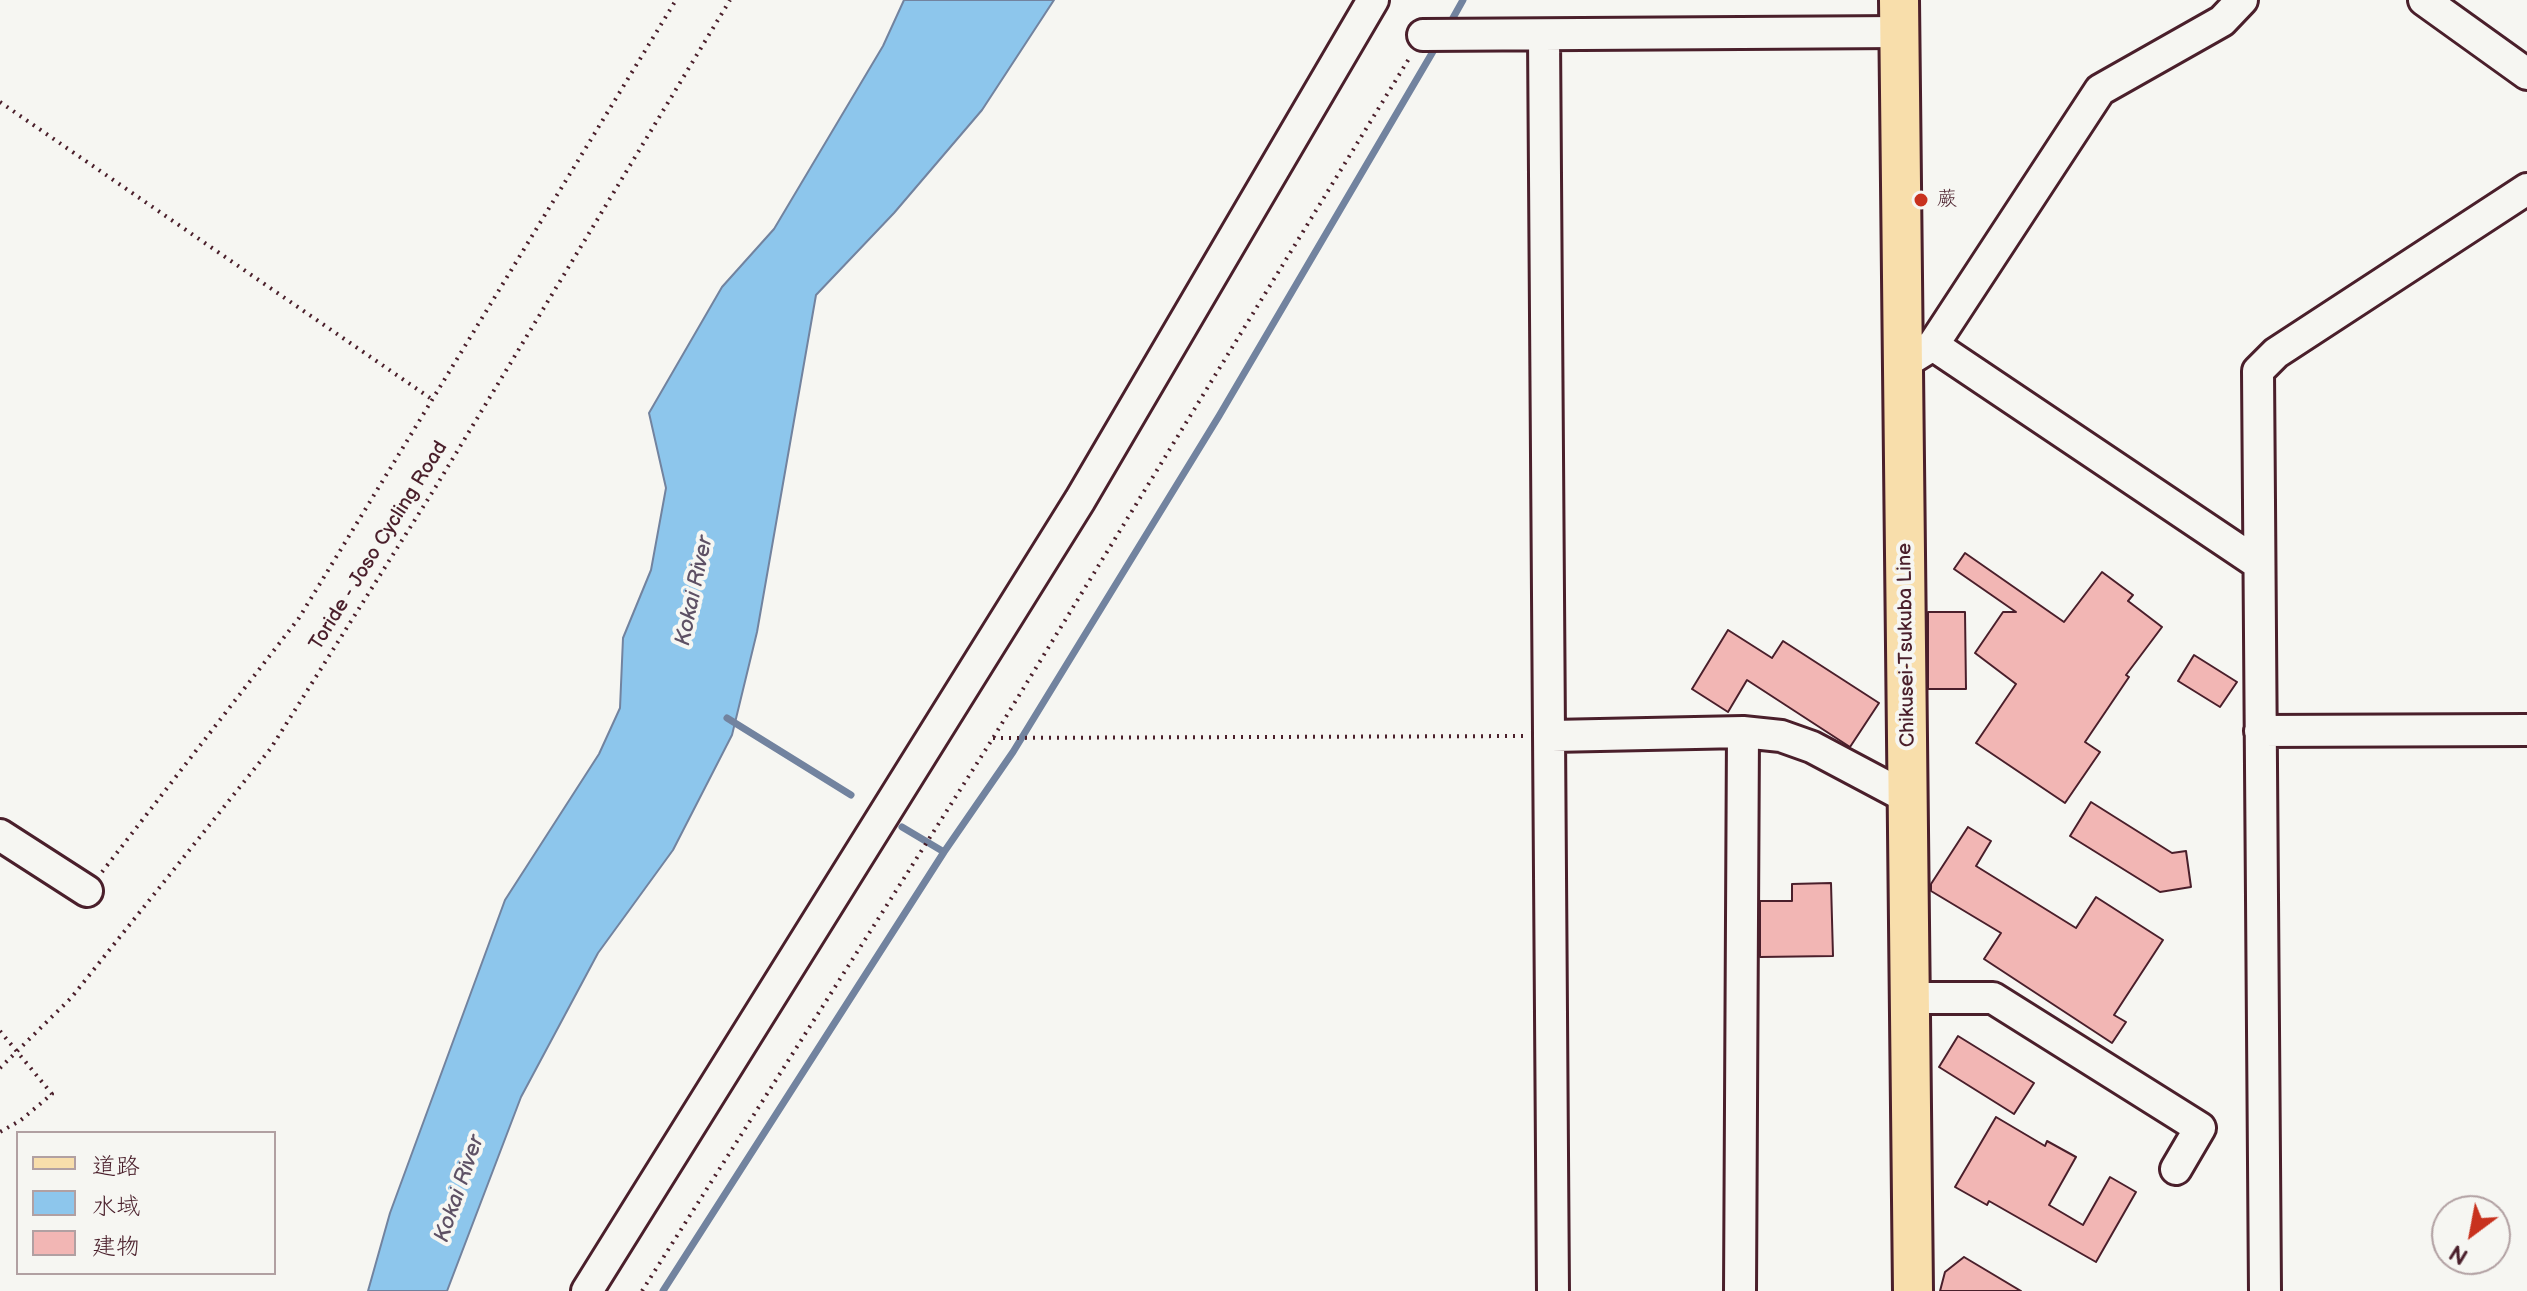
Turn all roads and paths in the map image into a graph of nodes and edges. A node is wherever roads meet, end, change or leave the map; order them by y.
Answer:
1 (676, 0) edge
2 (730, 0) edge
3 (1373, 0) edge
4 (2242, 0) edge
5 (2424, 0) edge
6 (1899, 16) edge
7 (1436, 35) joint
8 (1544, 36) junction
9 (2527, 74) edge
10 (0, 102) edge
11 (2527, 189) edge
12 (1919, 354) junction
13 (433, 400) junction
14 (2259, 564) junction
15 (2527, 730) edge
16 (2260, 731) junction
17 (1743, 732) junction
18 (1552, 736) junction
19 (993, 738) junction
20 (1908, 798) junction
21 (0, 835) edge
22 (87, 891) joint
23 (1910, 998) junction
24 (0, 1031) edge
25 (18, 1052) junction
26 (0, 1068) edge
27 (0, 1132) edge
28 (2176, 1169) dead end
29 (587, 1291) edge
30 (642, 1291) edge
31 (1553, 1291) edge
32 (1740, 1291) edge
33 (1913, 1291) edge
34 (2265, 1291) edge

1 - 13 path
2 - 25 path, Toride - Joso Cycling Road
3 - 29 street
4 - 12 street
5 - 9 street
6 - 8 street
6 - 12 main road, Chikusei-Tsukuba Line
7 - 8 street
7 - 19 path
8 - 18 street
10 - 13 path
11 - 14 street
12 - 14 street
12 - 20 main road, Chikusei-Tsukuba Line
13 - 22 path
14 - 16 street
15 - 16 street
16 - 34 street
17 - 18 street
17 - 20 street
17 - 32 street
18 - 19 path
18 - 31 street
19 - 30 path
20 - 23 main road, Chikusei-Tsukuba Line
21 - 22 street
23 - 28 street
23 - 33 main road, Chikusei-Tsukuba Line
24 - 25 path
25 - 26 path, Toride - Joso Cycling Road
25 - 27 path

